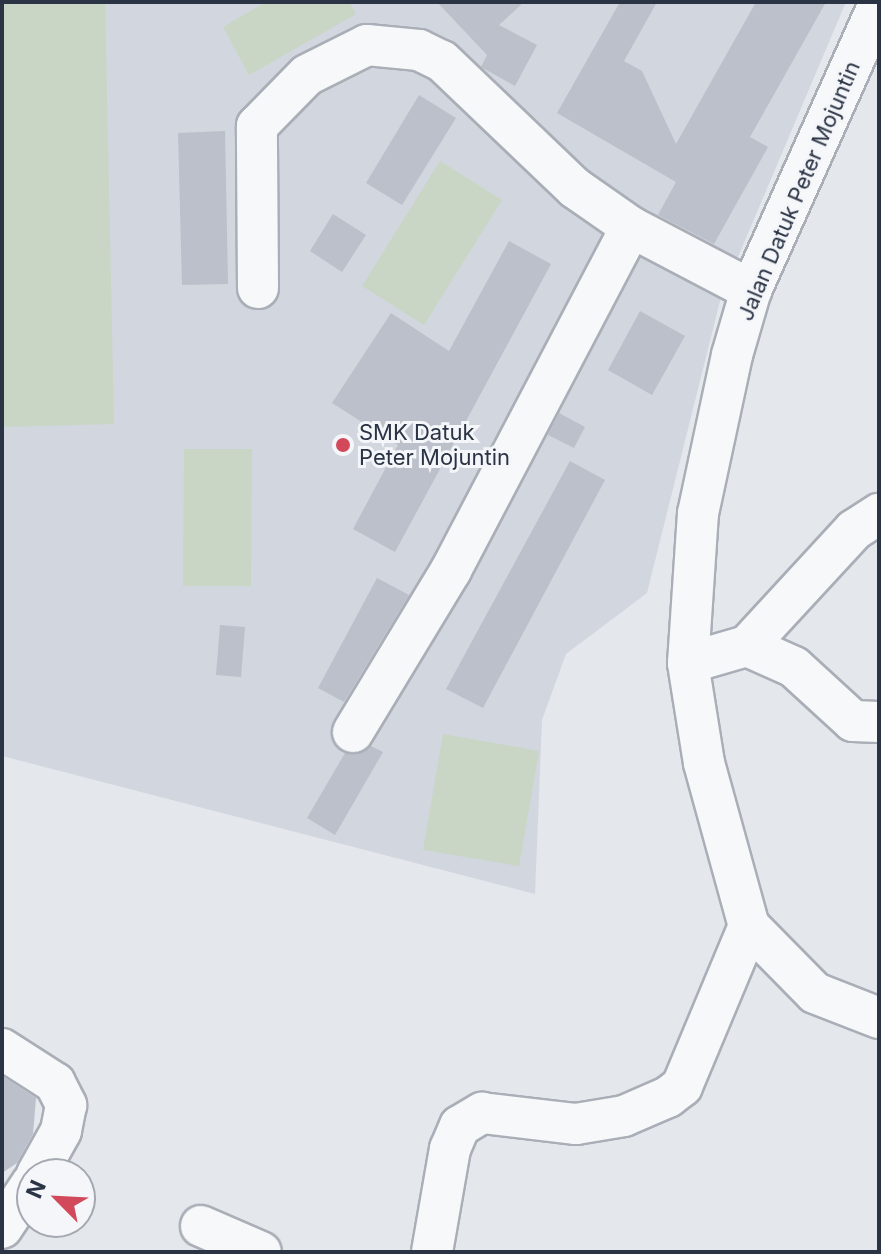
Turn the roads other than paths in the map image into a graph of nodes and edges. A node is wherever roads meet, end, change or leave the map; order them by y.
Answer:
1 (879, 4) edge
2 (631, 227) junction
3 (258, 288) dead end
4 (751, 290) junction
5 (879, 514) edge
6 (747, 646) junction
7 (688, 663) junction
8 (879, 722) edge
9 (353, 732) dead end
10 (749, 926) junction
11 (879, 1018) edge
12 (2, 1049) edge
13 (46, 1158) edge
14 (16, 1207) edge
15 (201, 1226) dead end
16 (2, 1228) edge
17 (261, 1252) edge
18 (432, 1252) edge

1 - 4 street, Jalan Datuk Peter Mojuntin
2 - 3 street
2 - 4 street
2 - 9 street
4 - 7 street, Jalan Datuk Peter Mojuntin
5 - 6 street
6 - 7 street
6 - 8 street
7 - 10 street, Jalan Datuk Peter Mojuntin
10 - 11 street, Jalan Datuk Peter Mojuntin
10 - 18 street
12 - 13 street
14 - 16 street
15 - 17 street

